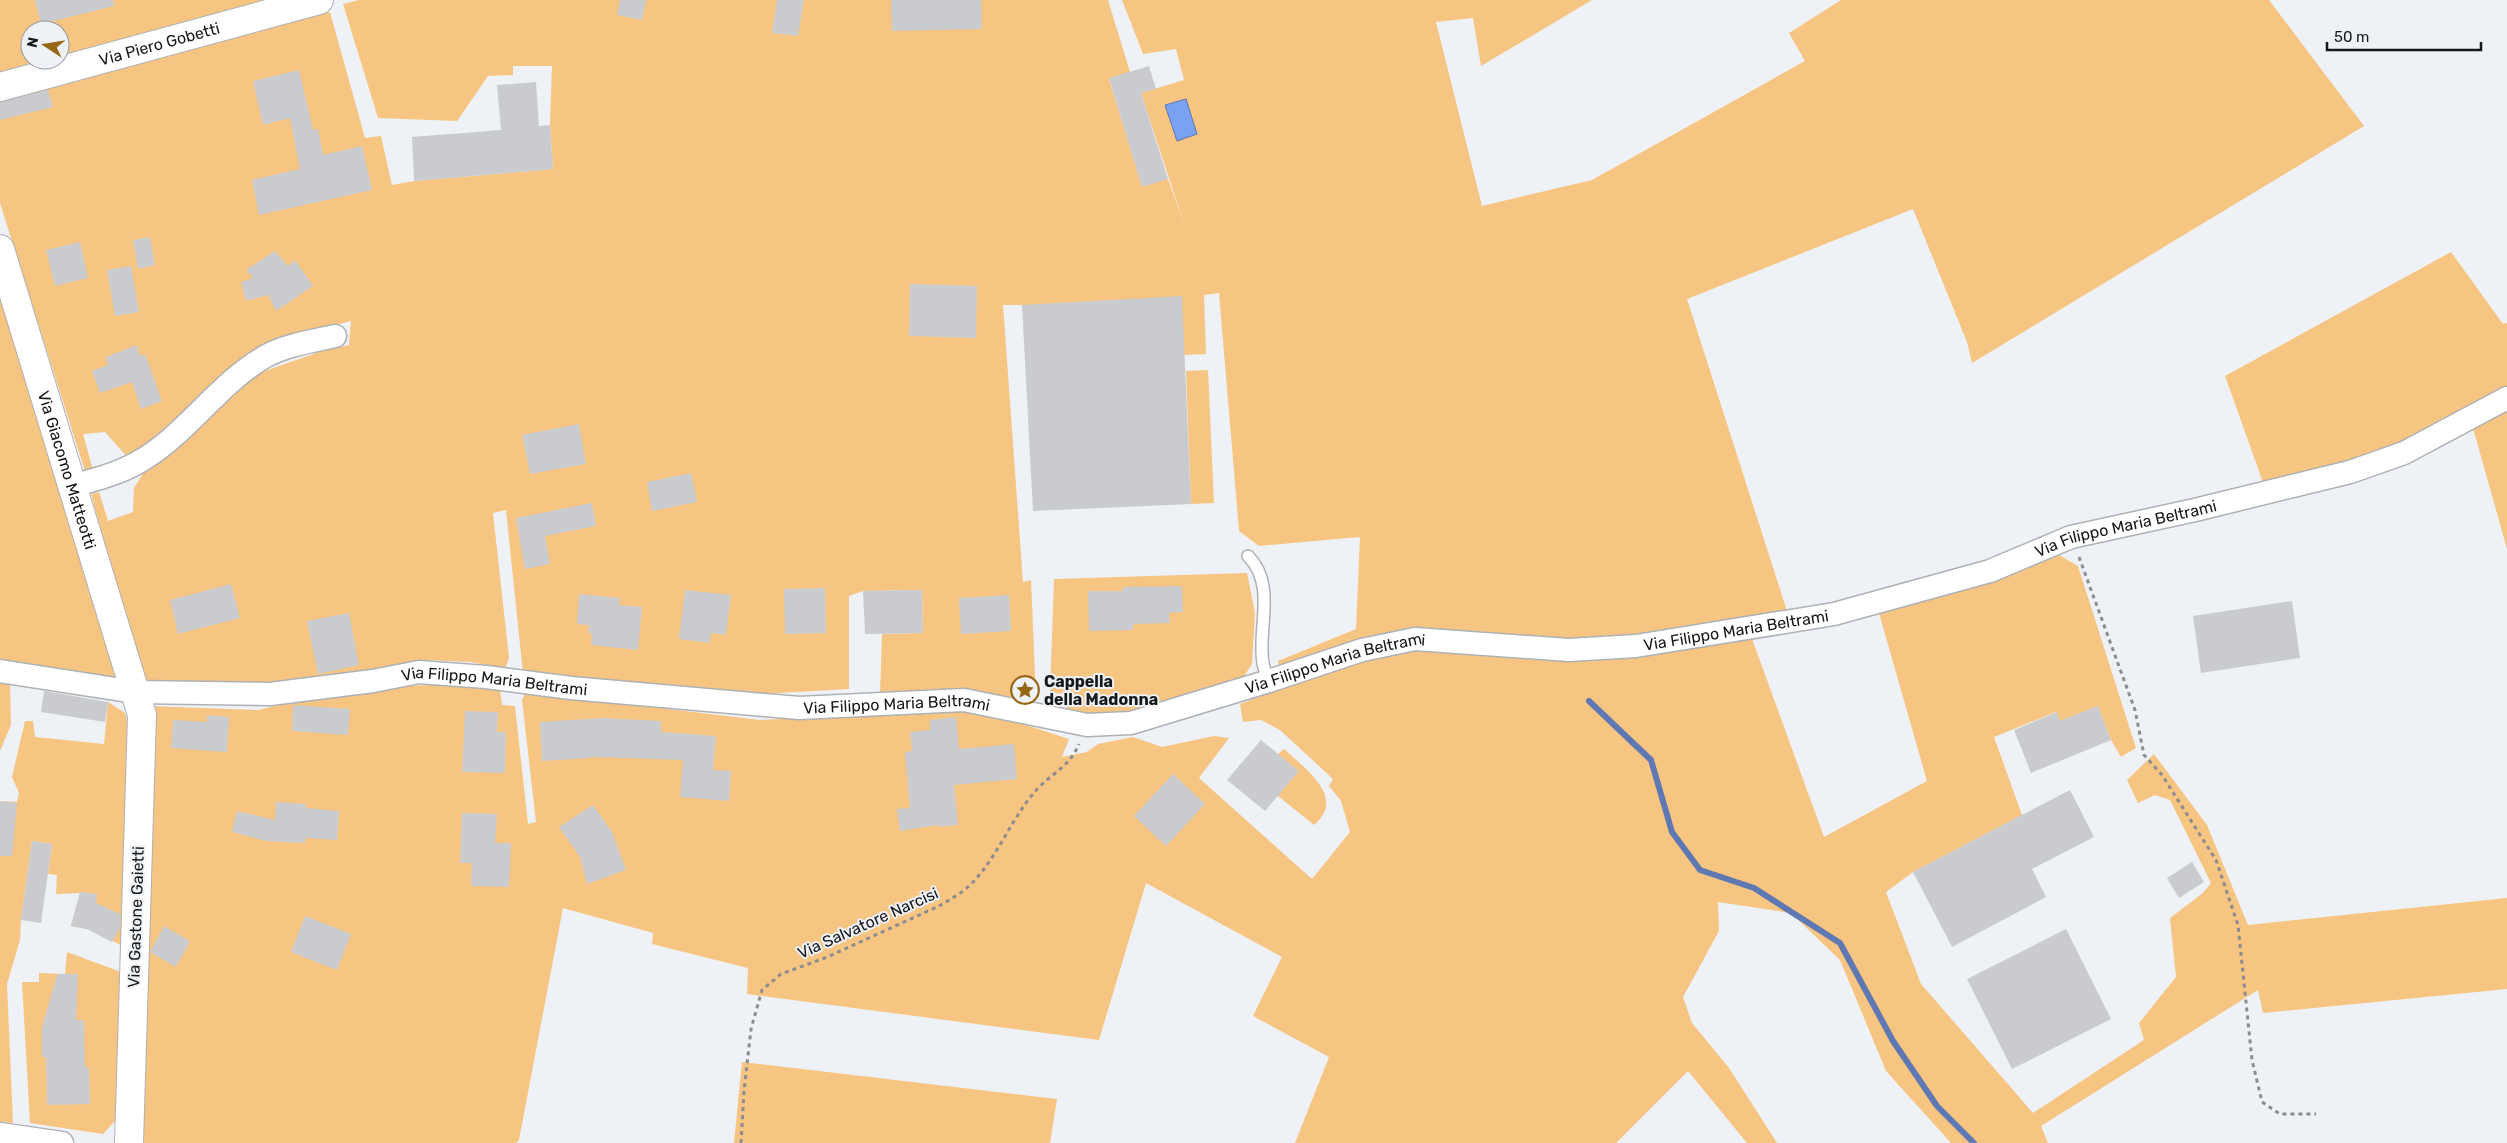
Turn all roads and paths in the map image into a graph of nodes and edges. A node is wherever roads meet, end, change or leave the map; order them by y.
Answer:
1 (319, 0) edge
2 (0, 86) edge
3 (0, 250) edge
4 (336, 336) dead end
5 (2507, 398) edge
6 (72, 486) junction
7 (2067, 538) junction
8 (1248, 556) dead end
9 (0, 671) edge
10 (1269, 682) junction
11 (135, 692) junction
12 (1086, 725) junction
13 (2316, 1114) dead end
14 (0, 1134) edge
15 (62, 1143) edge
16 (128, 1143) edge
17 (741, 1143) edge

1 - 2 main road, Via Piero Gobetti
3 - 6 main road, Via Giacomo Matteotti
4 - 6 street
5 - 7 street, Via Filippo Maria Beltrami
6 - 11 main road, Via Giacomo Matteotti
7 - 10 street, Via Filippo Maria Beltrami
7 - 13 path
8 - 10 lane
9 - 11 street, Via Filippo Maria Beltrami
10 - 12 street, Via Filippo Maria Beltrami
11 - 12 street, Via Filippo Maria Beltrami
11 - 16 main road, Via Gastone Gaietti
12 - 17 path, Via Salvatore Narcisi
14 - 15 street

